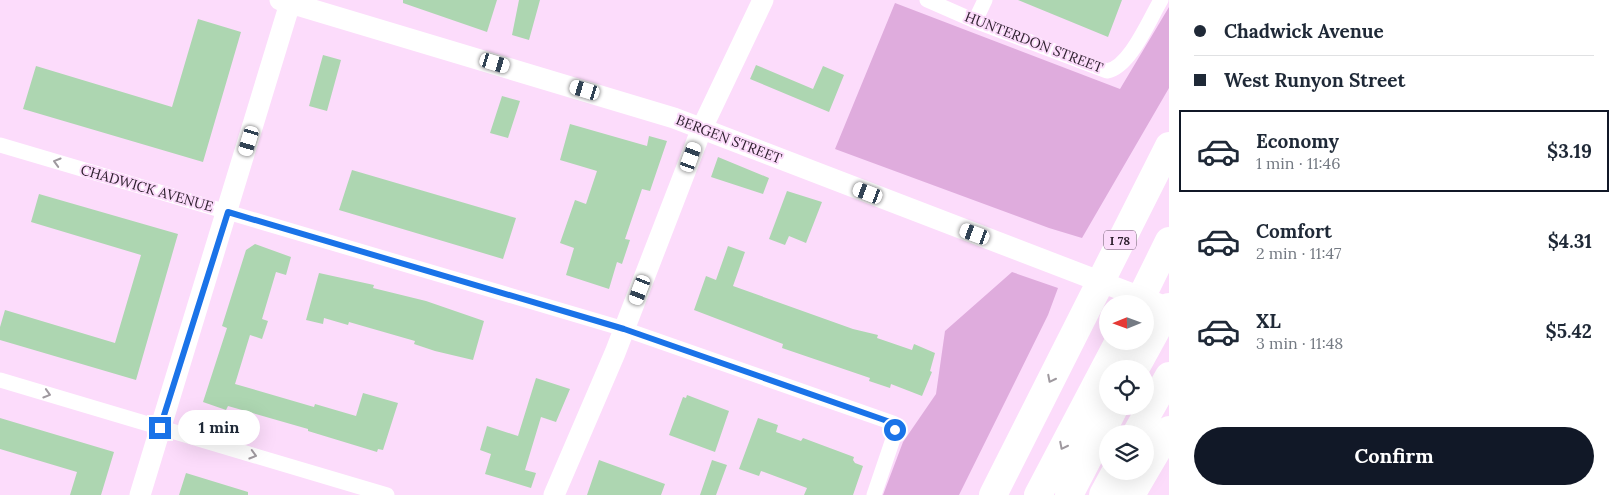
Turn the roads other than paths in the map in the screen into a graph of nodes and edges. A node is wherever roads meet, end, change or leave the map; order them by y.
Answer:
1 (763, 0) edge
2 (927, 0) edge
3 (985, 0) edge
4 (1161, 0) edge
5 (287, 1) edge
6 (975, 21) junction
7 (702, 128) junction
8 (0, 144) edge
9 (1169, 146) edge
10 (1169, 174) edge
11 (228, 212) junction
12 (1169, 241) edge
13 (1169, 252) edge
14 (1142, 295) edge
15 (1143, 295) edge
16 (1166, 314) edge
17 (624, 329) junction
18 (1073, 336) junction
19 (1114, 350) edge
20 (1140, 360) edge
21 (1169, 376) edge
22 (0, 380) edge
23 (1110, 415) edge
24 (1141, 425) edge
25 (160, 428) junction
26 (1169, 430) edge
27 (1154, 456) edge
28 (1111, 480) edge
29 (1140, 480) edge
30 (140, 495) edge
31 (387, 495) edge
32 (554, 495) edge
33 (874, 495) edge
34 (993, 495) edge
35 (1038, 495) edge
36 (1069, 495) edge
37 (1103, 495) edge
38 (1131, 495) edge

1 - 7 street
2 - 6 street, HUNTERDON STREET
3 - 6 street
4 - 6 street, HUNTERDON STREET
5 - 7 street, BERGEN STREET
5 - 11 street
7 - 16 street, BERGEN STREET
7 - 17 street
11 -> 8 street, CHADWICK AVENUE
9 - 18 highway, I 78
10 - 18 highway
11 - 17 street, CHADWICK AVENUE
11 - 25 street
12 - 14 highway
13 - 15 highway
16 - 20 highway
17 - 32 street
17 - 33 street, CHADWICK AVENUE
18 -> 34 highway, I 78
19 -> 35 highway
21 - 24 highway
22 -> 25 street
23 - 36 highway
25 - 30 street
25 -> 31 street
26 - 27 highway
28 - 37 highway
29 - 38 highway

